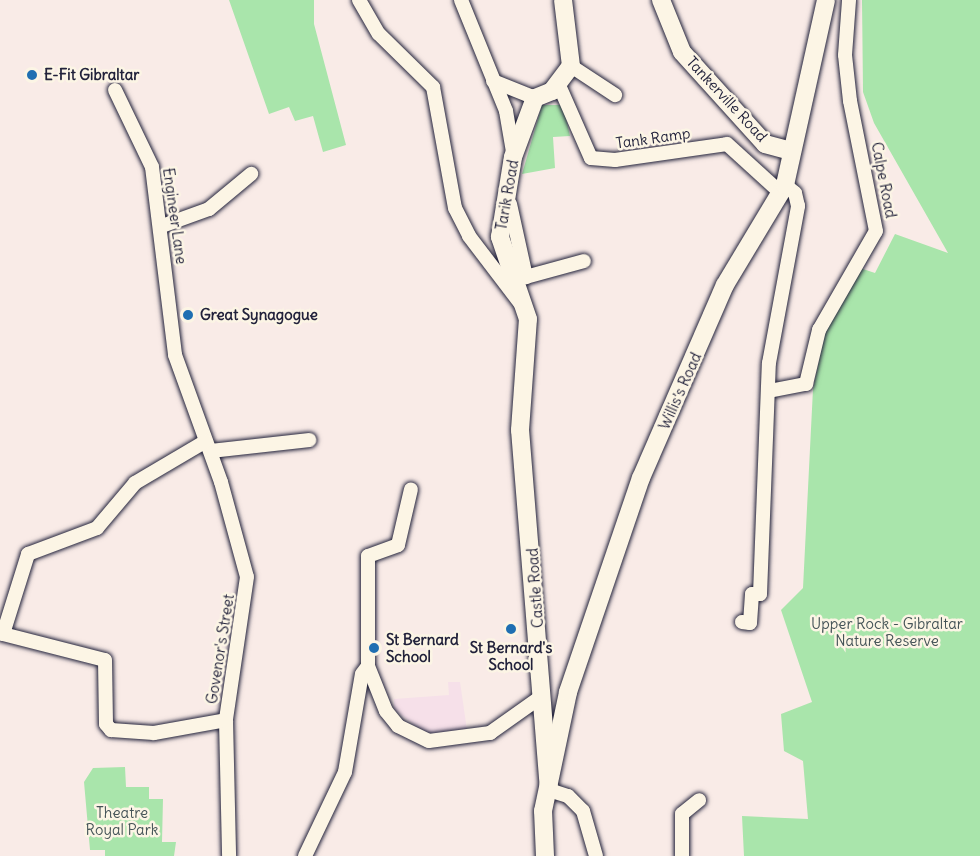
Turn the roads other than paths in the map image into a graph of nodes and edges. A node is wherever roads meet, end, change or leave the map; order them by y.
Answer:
1 (359, 0) edge
2 (461, 0) edge
3 (563, 0) edge
4 (661, 0) edge
5 (826, 0) edge
6 (849, 0) edge
7 (571, 66) junction
8 (493, 81) junction
9 (558, 83) junction
10 (116, 90) dead end
11 (615, 94) dead end
12 (535, 98) junction
13 (791, 151) junction
14 (513, 154) junction
15 (251, 174) dead end
16 (784, 190) junction
17 (509, 193) junction
18 (162, 226) junction
19 (584, 261) dead end
20 (527, 314) junction
21 (769, 392) junction
22 (309, 440) dead end
23 (208, 446) junction
24 (411, 489) dead end
25 (742, 622) dead end
26 (1, 635) edge
27 (368, 666) junction
28 (542, 696) junction
29 (226, 720) junction
30 (549, 790) junction
31 (699, 800) dead end
32 (229, 856) edge
33 (305, 856) edge
34 (545, 856) edge
35 (596, 856) edge
36 (682, 856) edge

1 - 20 street
2 - 8 street
3 - 7 street
4 - 13 street, Tankerville Road
5 - 13 street, Willis’s Road
6 - 21 street, Calpe Road
7 - 9 street
7 - 11 street
8 - 12 street
8 - 14 street
9 - 12 street
9 - 16 street, Tank Ramp
10 - 18 street, Engineer Lane
12 - 14 street, Tarik Road
13 - 16 street, Willis’s Road
14 - 17 street, Tarik Road
15 - 18 street
16 - 21 street
16 - 30 street, Willis’s Road
17 - 19 street
17 - 20 street, Tarik Road
18 - 23 street, Engineer Lane
20 - 28 street, Castle Road
21 - 25 street
22 - 23 street
23 - 26 street
23 - 29 street, Govenor's Street
24 - 27 street
26 - 29 street
27 - 28 street
27 - 33 street
28 - 30 street, Castle Road
29 - 32 street, Govenor's Street
30 - 34 street, Castle Road
30 - 35 street
31 - 36 street

